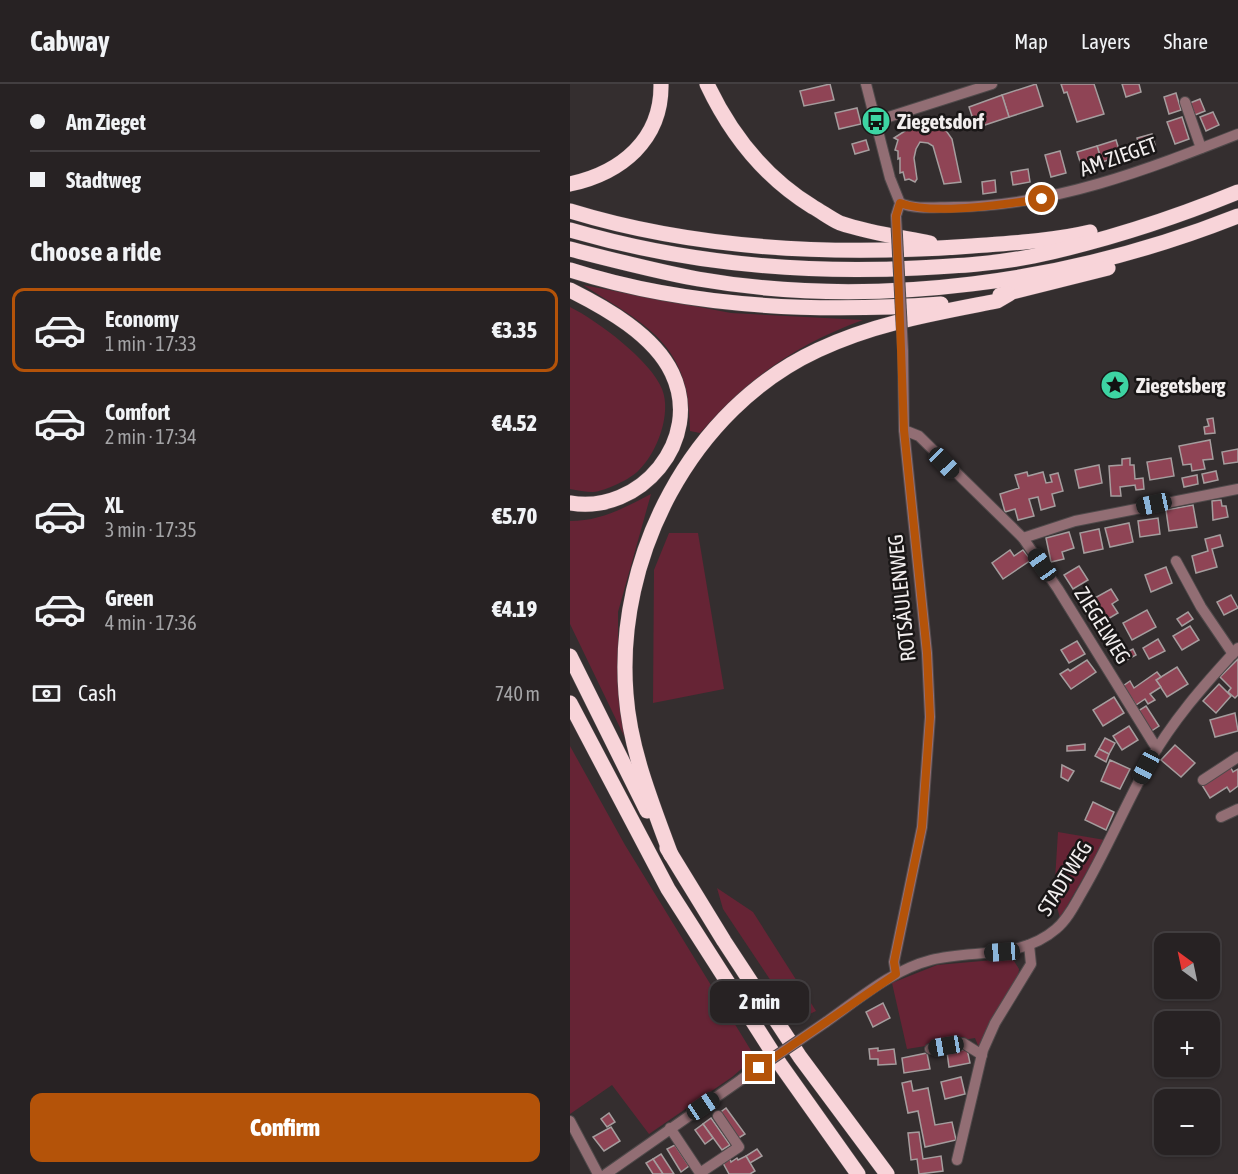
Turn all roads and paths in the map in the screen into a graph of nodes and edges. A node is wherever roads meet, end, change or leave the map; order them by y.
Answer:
1 (662, 84) edge
2 (707, 84) edge
3 (866, 84) edge
4 (992, 84) edge
5 (1185, 102) dead end
6 (876, 121) junction
7 (1238, 134) edge
8 (1201, 148) junction
9 (570, 184) edge
10 (1238, 192) edge
11 (900, 203) junction
12 (570, 211) edge
13 (1238, 216) edge
14 (1146, 226) junction
15 (570, 230) edge
16 (950, 247) junction
17 (570, 249) edge
18 (1132, 253) junction
19 (570, 270) edge
20 (570, 290) edge
21 (1009, 294) junction
22 (904, 430) junction
23 (1238, 489) edge
24 (570, 503) edge
25 (1023, 538) junction
26 (1176, 561) dead end
27 (1235, 651) edge
28 (570, 656) edge
29 (570, 703) edge
30 (1157, 749) junction
31 (1238, 757) edge
32 (1203, 780) dead end
33 (1238, 809) edge
34 (1221, 817) dead end
35 (671, 855) junction
36 (1029, 945) junction
37 (896, 974) junction
38 (930, 1049) dead end
39 (982, 1055) junction
40 (718, 1116) dead end
41 (570, 1121) edge
42 (670, 1128) junction
43 (957, 1160) dead end
44 (598, 1174) edge
45 (606, 1174) edge
46 (858, 1174) edge
47 (886, 1174) edge

1 - 9 highway
2 - 16 highway
3 - 6 street
4 - 6 street
5 - 8 street
6 - 11 street
7 - 8 street, AM ZIEGET
8 - 11 street, AM ZIEGET
10 - 14 highway
11 - 22 street, ROTSÄULENWEG, bridge
12 - 16 highway
13 - 18 highway
14 - 15 highway
14 - 16 highway
17 - 18 highway
18 - 21 highway
19 - 21 highway
20 - 24 highway
21 - 35 highway
22 - 25 street, ZIEGELWEG
22 - 37 street, ROTSÄULENWEG
23 - 25 street
25 - 30 street, ZIEGELWEG
26 - 27 street, STADTWEG
27 - 30 street, STADTWEG
28 - 35 highway
29 - 46 highway
30 - 36 street, STADTWEG
31 - 32 street
33 - 34 street
35 - 47 highway
36 - 37 street, STADTWEG
36 - 39 street
37 - 42 street, STADTWEG, bridge
38 - 39 street
39 - 43 street
40 - 42 street
41 - 44 street
42 - 45 street, STADTWEG

